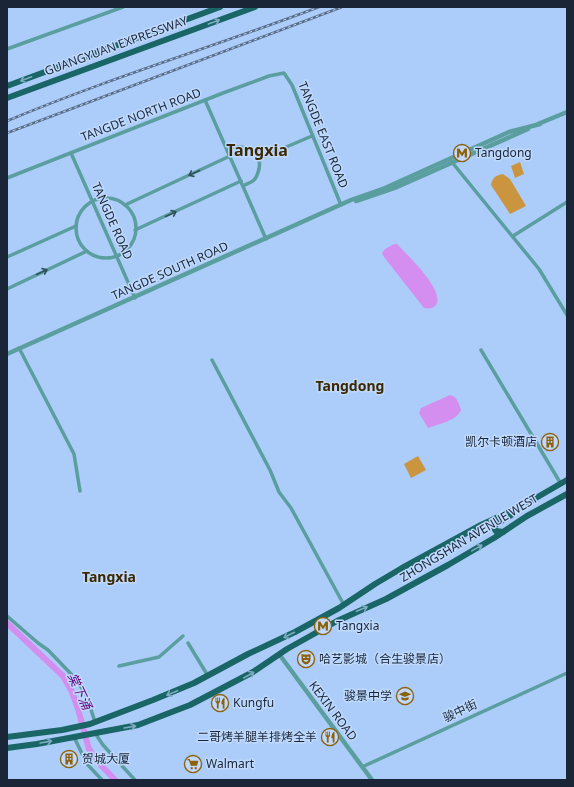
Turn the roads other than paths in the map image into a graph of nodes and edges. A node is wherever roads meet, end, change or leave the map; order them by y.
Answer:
1 (123, 7) edge
2 (220, 7) edge
3 (255, 7) edge
4 (7, 49) edge
5 (284, 73) joint
6 (7, 86) edge
7 (7, 98) edge
8 (205, 100) junction
9 (567, 112) edge
10 (312, 136) junction
11 (227, 149) junction
12 (71, 153) junction
13 (230, 156) junction
14 (258, 158) junction
15 (451, 160) junction
16 (7, 178) edge
17 (241, 181) junction
18 (243, 186) junction
19 (93, 201) junction
20 (567, 202) edge
21 (125, 205) junction
22 (341, 205) junction
23 (76, 226) junction
24 (135, 230) junction
25 (513, 236) junction
26 (266, 239) junction
27 (87, 251) junction
28 (116, 255) junction
29 (7, 257) edge
30 (7, 289) edge
31 (135, 298) junction
32 (567, 315) edge
33 (18, 348) junction
34 (481, 350) dead end
35 (8, 352) edge
36 (212, 360) dead end
37 (567, 480) edge
38 (561, 484) junction
39 (80, 491) dead end
40 (567, 494) edge
41 (522, 506) junction
42 (503, 532) junction
43 (344, 604) junction
44 (7, 616) edge
45 (183, 636) dead end
46 (188, 643) dead end
47 (279, 654) junction
48 (119, 666) dead end
49 (567, 673) edge
50 (208, 676) junction
51 (92, 723) junction
52 (94, 733) junction
53 (7, 737) edge
54 (76, 737) junction
55 (7, 749) edge
56 (362, 766) junction
57 (102, 780) edge
58 (135, 780) edge
59 (372, 780) edge

1 - 4 street
2 -> 6 highway, GUANGYUAN EXPRESSWAY
7 -> 3 highway, GUANGYUAN EXPRESSWAY
5 - 8 street, TANGDE NORTH ROAD
5 - 10 street, TANGDE EAST ROAD
8 - 11 street
8 - 12 street, TANGDE NORTH ROAD
9 - 15 street, TANGDE SOUTH ROAD
10 - 14 street
10 - 22 street, TANGDE EAST ROAD
11 - 13 street
11 - 14 street
12 - 16 street, TANGDE NORTH ROAD
12 - 19 street, TANGDE ROAD
13 - 17 street
13 -> 21 street
14 - 18 street
15 - 22 street, TANGDE SOUTH ROAD
15 - 25 street
17 - 18 street
24 -> 17 street
18 - 26 street
19 - 21 street
19 - 23 street
19 - 28 street, TANGDE ROAD
20 - 25 street
21 - 24 street
22 - 26 street, TANGDE SOUTH ROAD
23 - 27 street
23 - 29 street
24 - 28 street
25 - 32 street
26 - 31 street, TANGDE SOUTH ROAD
27 - 28 street
30 -> 27 street
28 - 31 street, TANGDE ROAD
31 - 33 street, TANGDE SOUTH ROAD
33 - 35 street, TANGDE SOUTH ROAD
33 - 39 street
34 - 38 street
36 - 43 street
37 - 38 highway, ZHONGSHAN AVENUE WEST
38 - 41 highway, ZHONGSHAN AVENUE WEST
40 - 42 highway, ZHONGSHAN AVENUE WEST
41 - 42 highway
41 - 43 highway, ZHONGSHAN AVENUE WEST
47 -> 42 highway, ZHONGSHAN AVENUE WEST
43 -> 50 highway, ZHONGSHAN AVENUE WEST
44 - 51 street
45 - 48 street
46 - 50 street
52 -> 47 highway, ZHONGSHAN AVENUE WEST
47 - 56 street, KEXIN ROAD
49 - 56 street, 骏中街
50 -> 51 highway, ZHONGSHAN AVENUE WEST
51 - 53 highway, ZHONGSHAN AVENUE WEST
52 - 54 highway, ZHONGSHAN AVENUE WEST
52 - 58 street
55 -> 54 highway, ZHONGSHAN AVENUE WEST
54 - 57 street
56 - 59 street, KEXIN ROAD

